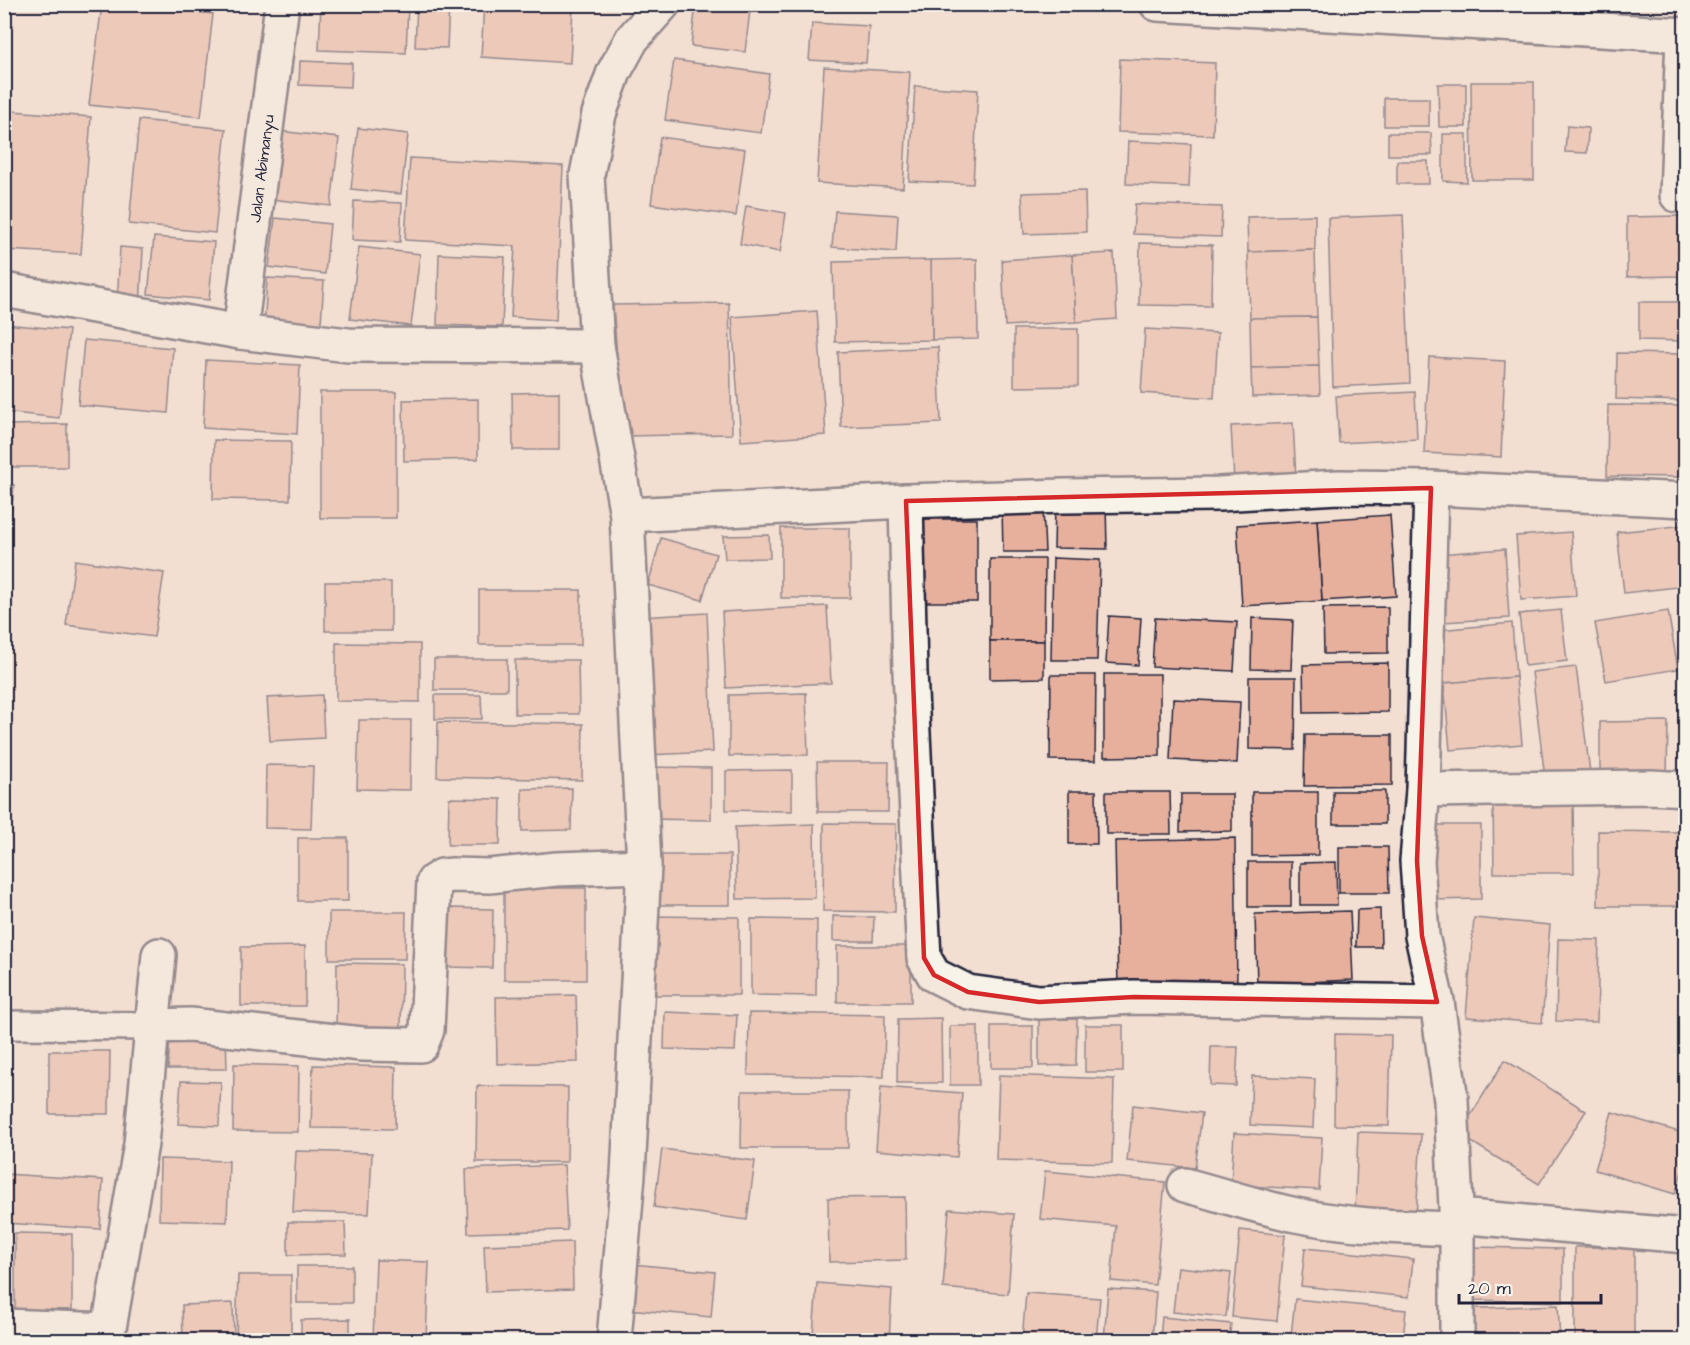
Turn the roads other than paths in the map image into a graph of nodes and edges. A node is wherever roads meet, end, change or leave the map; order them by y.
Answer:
1 (282, 4) edge
2 (663, 4) edge
3 (1157, 4) edge
4 (1684, 35) edge
5 (1677, 195) dead end
6 (4, 290) edge
7 (240, 332) junction
8 (597, 346) junction
9 (1431, 488) junction
10 (1686, 500) edge
11 (906, 501) junction
12 (627, 515) junction
13 (1686, 789) edge
14 (1423, 790) junction
15 (644, 866) junction
16 (159, 955) dead end
17 (1437, 1002) junction
18 (4, 1025) edge
19 (153, 1026) junction
20 (1185, 1185) dead end
21 (1457, 1222) junction
22 (1686, 1236) edge
23 (4, 1326) edge
24 (107, 1335) edge
25 (614, 1341) edge
26 (1457, 1341) edge

1 - 7 street, Jalan Abimanyu
2 - 8 street
3 - 4 street
4 - 5 street
6 - 7 street
7 - 8 street
8 - 12 street
9 - 10 street
9 - 11 street
9 - 14 street
11 - 12 street
11 - 17 street
12 - 15 street
13 - 14 street
14 - 17 street
15 - 19 street
15 - 25 street
16 - 19 street
17 - 21 street
18 - 19 lane
19 - 24 street
20 - 21 street
21 - 22 street
21 - 26 street
23 - 24 street

